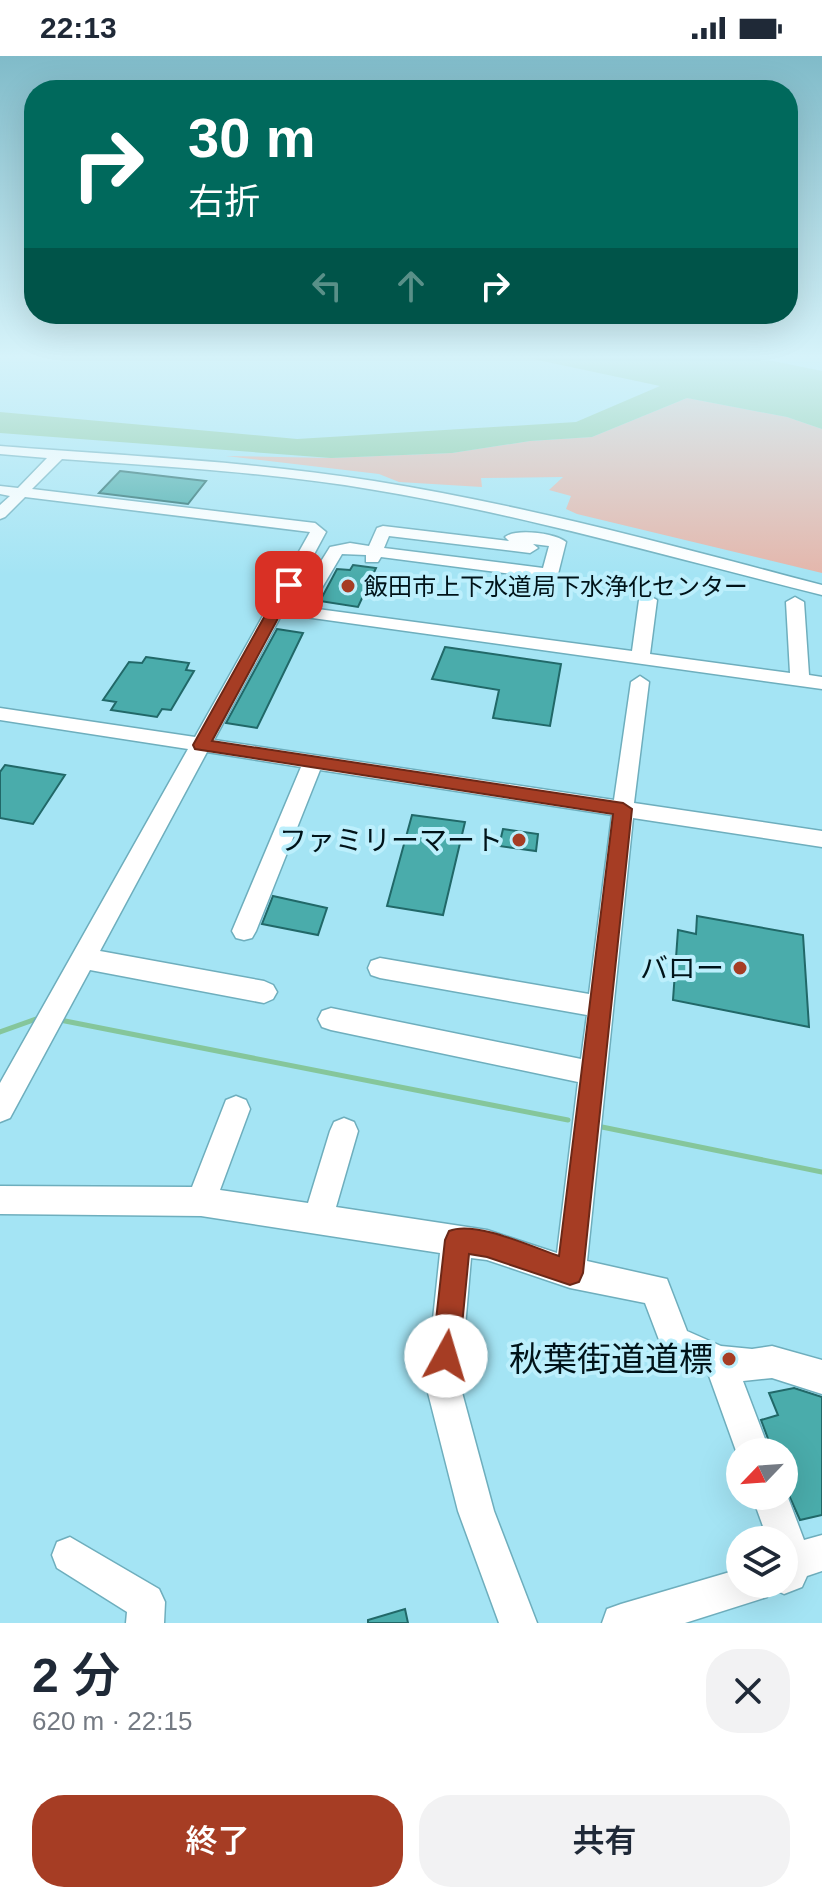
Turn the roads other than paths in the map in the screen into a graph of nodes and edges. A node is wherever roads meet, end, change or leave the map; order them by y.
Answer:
1 (0, 450) edge
2 (58, 455) junction
3 (371, 485) junction
4 (0, 490) edge
5 (489, 490) dead end
6 (22, 493) junction
7 (0, 514) edge
8 (513, 537) dead end
9 (822, 590) edge
10 (648, 600) dead end
11 (795, 602) dead end
12 (640, 658) junction
13 (800, 680) junction
14 (640, 682) dead end
15 (822, 683) edge
16 (0, 714) edge
17 (201, 745) junction
18 (313, 762) junction
19 (623, 809) junction
20 (822, 839) edge
21 (244, 931) dead end
22 (81, 958) junction
23 (380, 968) dead end
24 (264, 992) dead end
25 (600, 1007) junction
26 (331, 1019) dead end
27 (593, 1073) junction
28 (0, 1109) edge
29 (236, 1109) dead end
30 (344, 1131) dead end
31 (201, 1202) junction
32 (0, 1204) edge
33 (318, 1218) junction
34 (457, 1240) junction
35 (570, 1273) junction
36 (720, 1362) junction
37 (822, 1377) edge
38 (748, 1438) edge
39 (776, 1510) edge
40 (70, 1555) dead end
41 (800, 1563) edge
42 (726, 1592) edge
43 (145, 1623) edge
44 (518, 1623) edge
45 (621, 1623) edge

1 - 2 street
2 - 3 street
2 - 6 street
3 - 5 street
3 - 9 street
4 - 6 street
6 - 7 street
6 - 17 street
8 - 12 street
10 - 12 street
11 - 13 street
12 - 13 street
13 - 15 street
14 - 19 street
16 - 17 street
17 - 18 street
17 - 22 street
18 - 19 street
18 - 21 street
19 - 20 street
19 - 25 street
22 - 24 street
22 - 28 street
23 - 25 street
25 - 27 street
26 - 27 street
27 - 35 street
29 - 31 street
30 - 33 street
31 - 32 street
31 - 33 street
33 - 34 street
34 - 35 street
34 - 44 street
35 - 36 street
36 - 37 street
36 - 38 street
39 - 41 street
40 - 43 street
42 - 45 street

